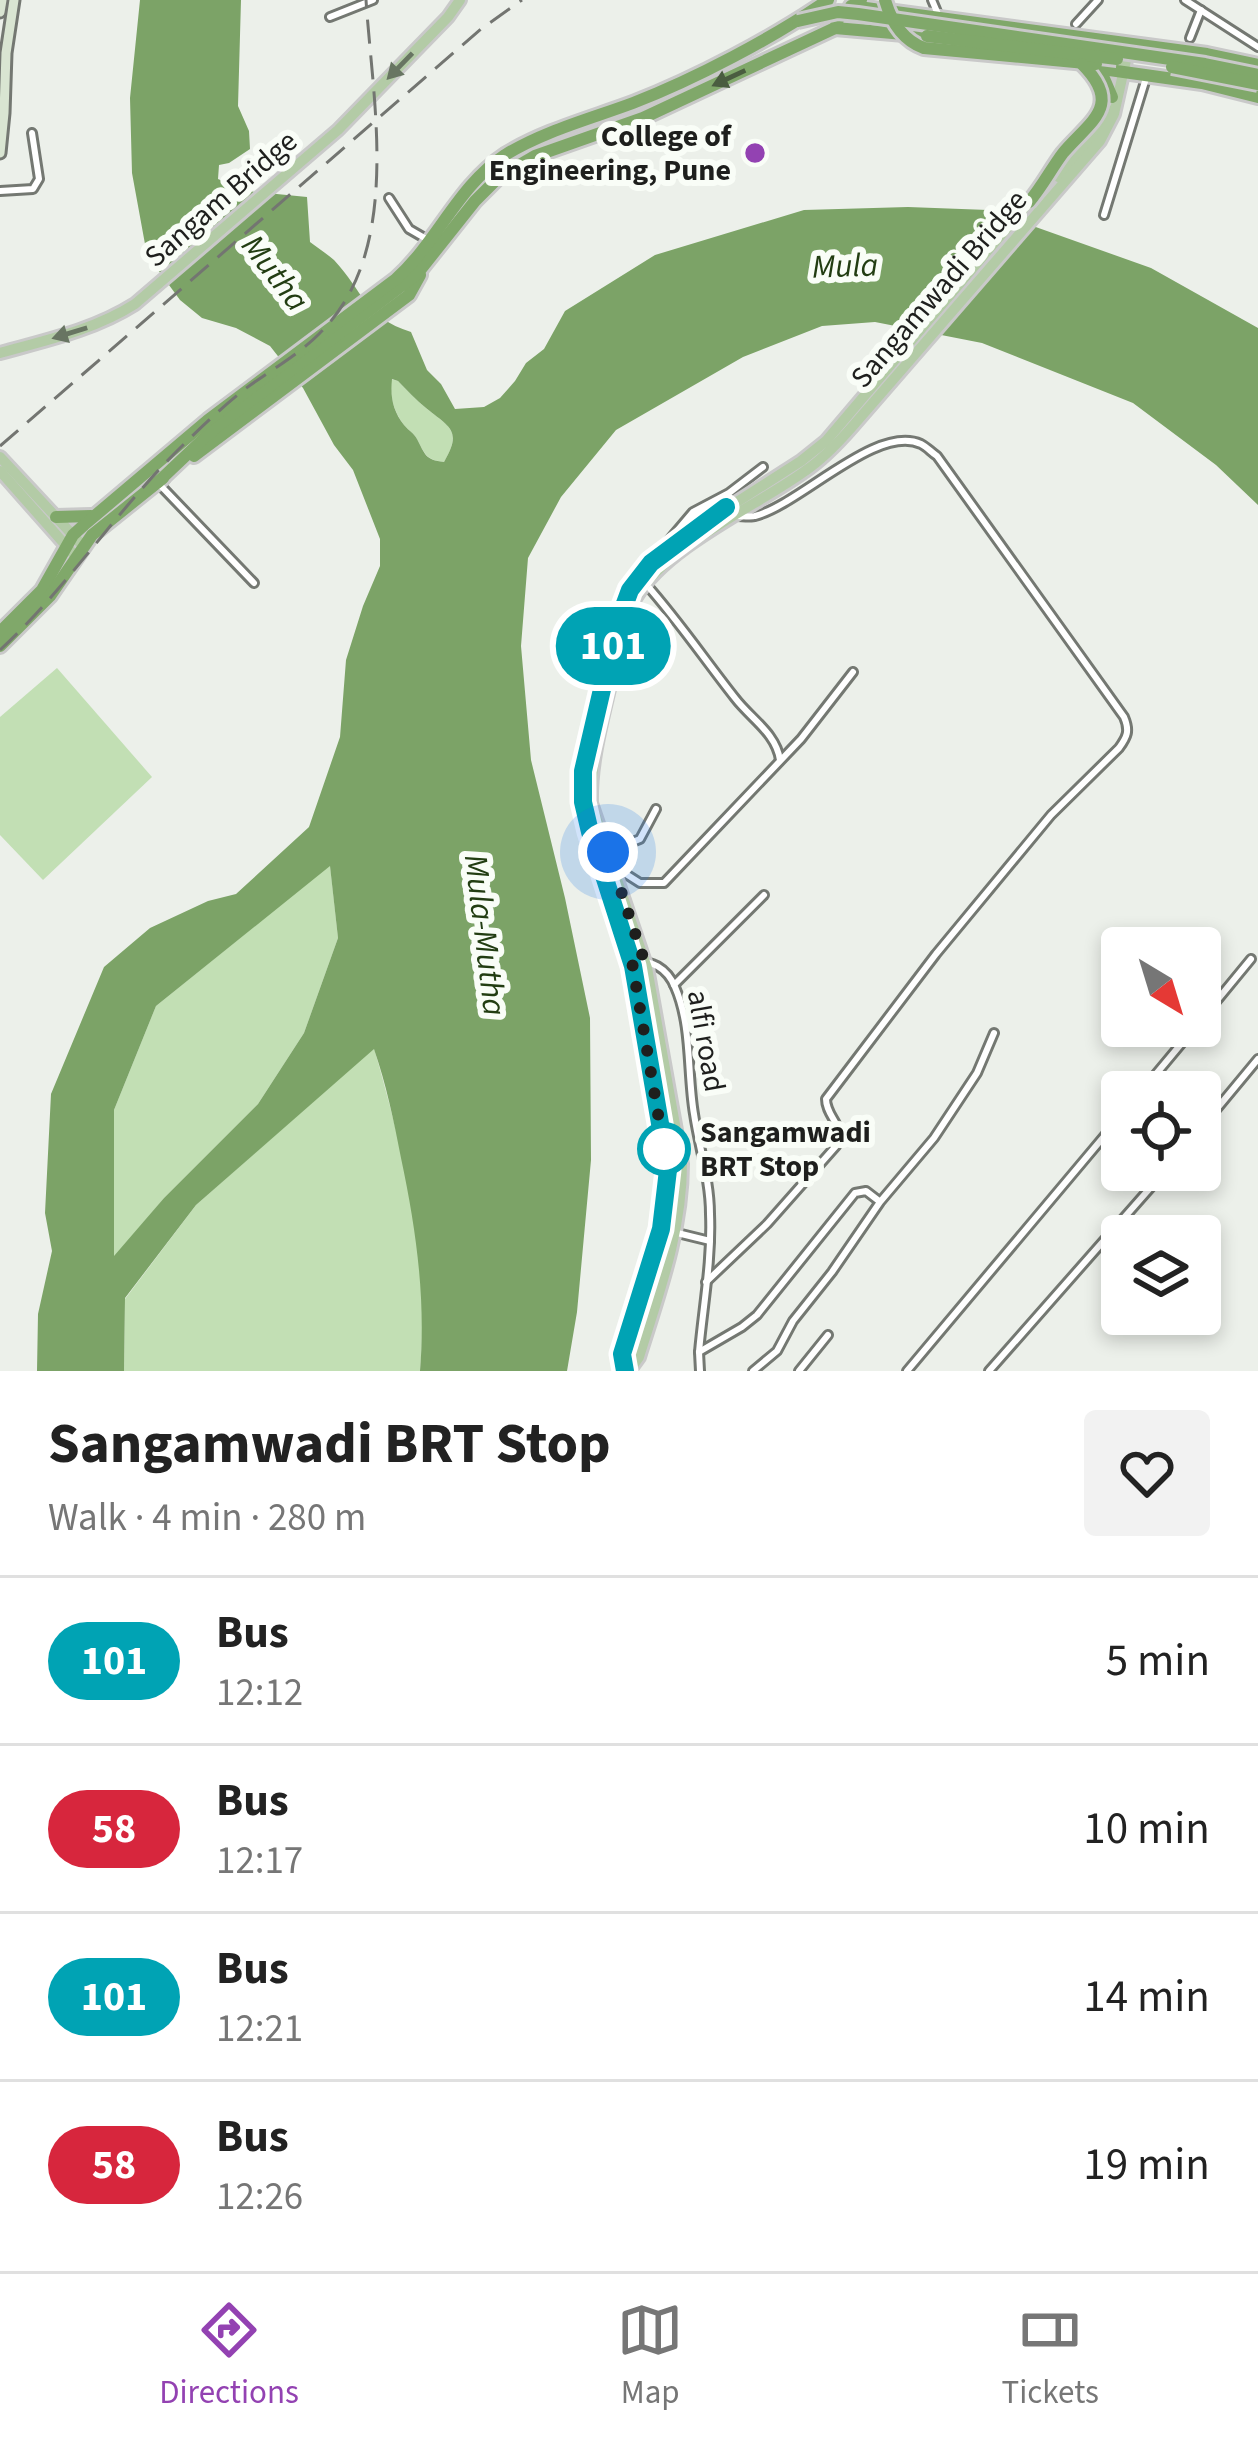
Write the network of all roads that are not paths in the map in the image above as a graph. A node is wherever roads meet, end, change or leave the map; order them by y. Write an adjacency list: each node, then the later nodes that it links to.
1 (2, 0): 12 (main road)
2 (14, 0): 16 (main road)
3 (373, 0): 13 (street)
4 (460, 0): 39 (main road, Sangam Bridge, one-way to 39)
5 (828, 0): 15 (highway, bridge)
6 (932, 0): 14 (street)
7 (1098, 0): 17 (street)
8 (1185, 0): 11 (street)
9 (868, 3): 10 (highway); 18 (highway); 19 (highway); 25 (highway, bridge)
10 (896, 7): 14 (highway)
11 (1201, 10): 21 (street); 22 (street)
12 (0, 12)
13 (330, 16)
14 (940, 20): 23 (highway)
15 (798, 21): 27 (highway, bridge); 37 (highway)
16 (5, 24): 32 (main road)
17 (1076, 24)
18 (835, 28): 19 (highway); 38 (highway, one-way to 38)
19 (851, 29): 20 (highway)
20 (921, 35): 23 (highway, bridge); 25 (highway)
21 (1190, 38)
22 (1258, 47)
23 (1125, 56): 24 (highway); 25 (highway, bridge); 26 (highway); 27 (highway, bridge); 28 (main road, Sangamwadi Bridge); 30 (main road, Sangamwadi Bridge)
24 (1258, 65)
25 (1088, 66): 28 (highway); 35 (highway, bridge)
26 (1148, 75): 29 (highway); 36 (street)
27 (1258, 79)
28 (1112, 97): 30 (main road, Sangamwadi Bridge)
29 (1258, 97)
30 (1110, 114): 35 (main road, Sangamwadi Bridge, bridge); 40 (main road, Sangamwadi Bridge)
31 (32, 133): 33 (street)
32 (0, 153)
33 (0, 191)
34 (389, 198): 37 (street)
35 (1029, 202): 40 (main road, Sangamwadi Bridge)
36 (1105, 215)
37 (431, 242): 38 (highway)
38 (402, 287): 41 (highway); 41 (highway)
39 (0, 353)
40 (847, 425): 47 (main road, Sangamwadi Bridge)
41 (215, 428): 42 (highway); 46 (highway)
42 (193, 441): 46 (highway); 48 (highway)
43 (0, 457): 49 (main road)
44 (763, 467): 51 (street)
45 (0, 471): 50 (main road)
46 (158, 482): 50 (highway); 53 (street)
47 (729, 512): 51 (main road, Sangamwadi Bridge); 76 (street)
48 (95, 515): 49 (highway); 50 (highway)
49 (56, 517): 50 (main road)
50 (75, 546): 54 (highway); 55 (highway)
51 (655, 566): 52 (main road, Sangamwadi Bridge)
52 (642, 580): 57 (street); 59 (main road); 62 (main road)
53 (254, 583)
54 (0, 632)
55 (0, 646)
56 (853, 672): 57 (street)
57 (780, 760): 59 (street)
58 (656, 809): 59 (street)
59 (610, 858): 62 (main road)
60 (764, 895): 63 (street)
61 (1251, 959): 64 (street)
62 (638, 961): 63 (street, alfi road); 73 (main road); 74 (main road)
63 (674, 985): 75 (street, alfi road)
64 (1221, 996)
65 (994, 1033): 72 (street)
66 (1179, 1047): 68 (street)
67 (1258, 1059): 69 (street)
68 (1159, 1071)
69 (1221, 1104)
70 (1101, 1140): 83 (street)
71 (1148, 1191): 84 (street)
72 (880, 1202): 78 (street); 81 (street)
73 (661, 1229): 74 (street); 79 (main road)
74 (676, 1234): 75 (street); 79 (main road)
75 (710, 1241): 76 (street, alfi road)
76 (706, 1282): 78 (street, alfi road)
77 (828, 1335): 82 (street)
78 (699, 1352): 80 (street, alfi road)
79 (627, 1371)
80 (700, 1371)
81 (753, 1371)
82 (799, 1371)
83 (907, 1371)
84 (989, 1371)

